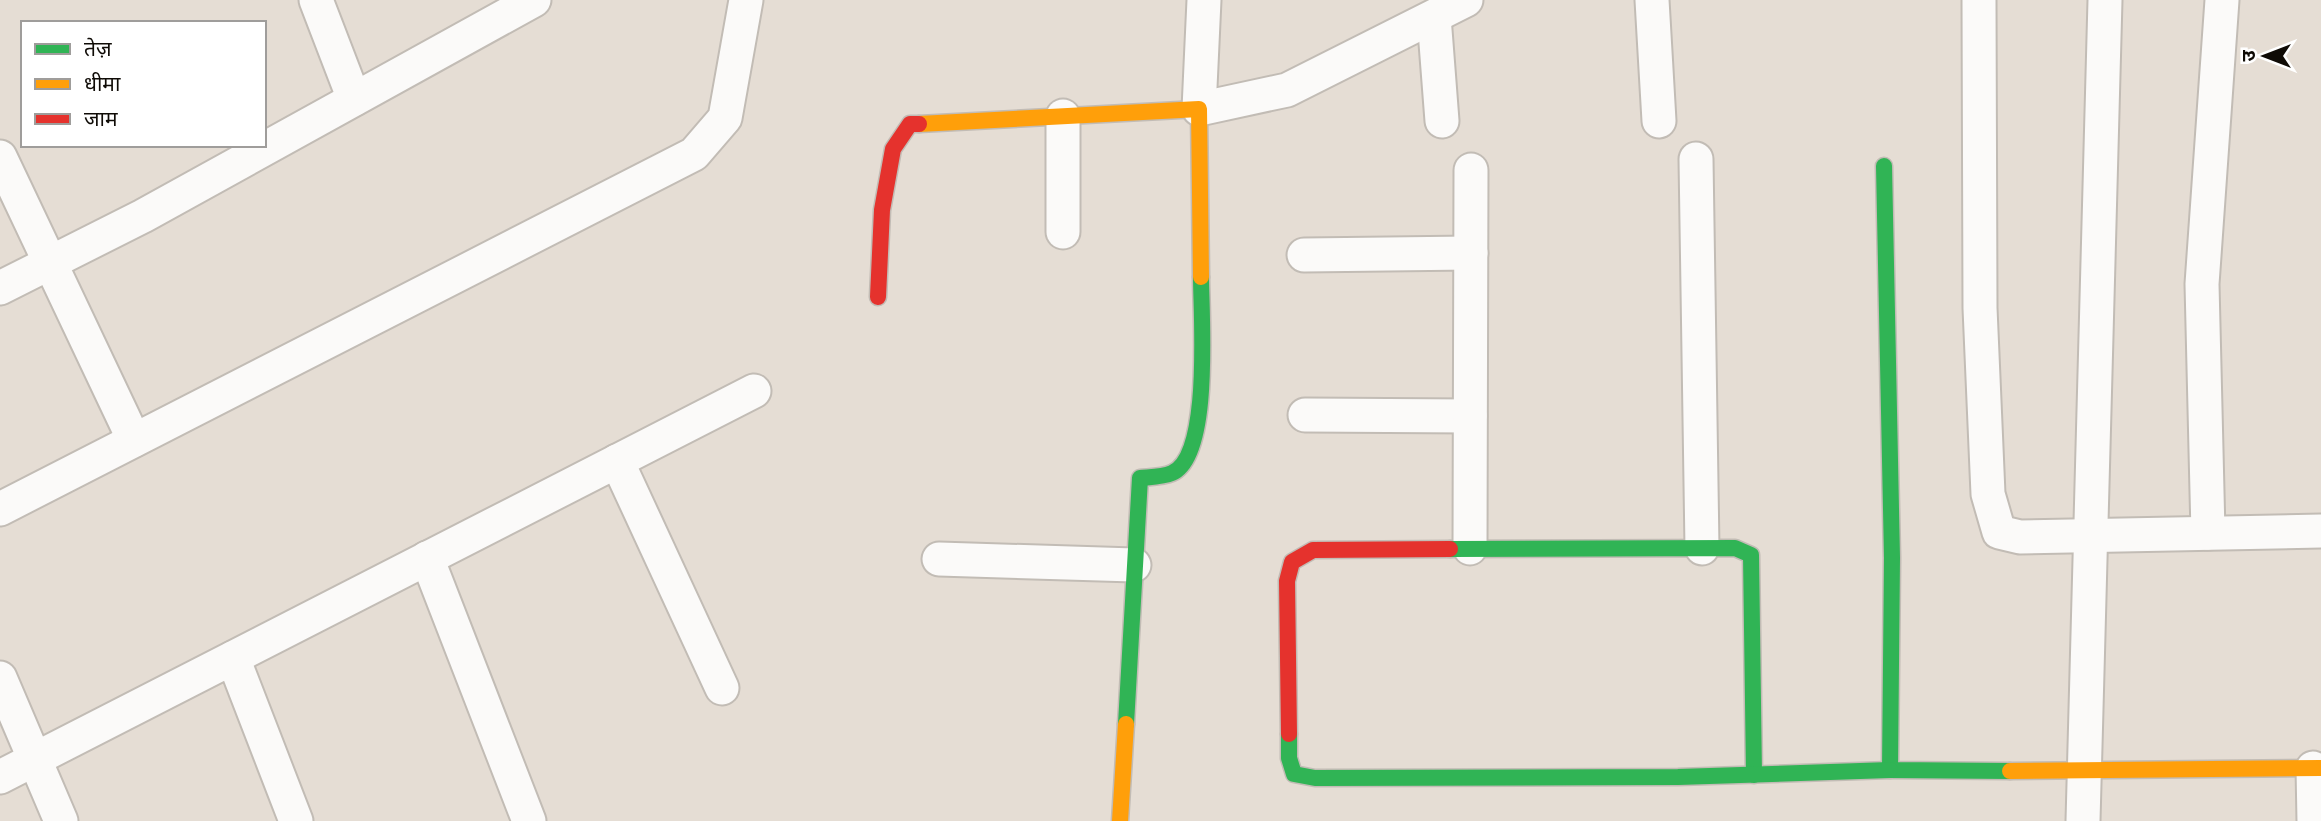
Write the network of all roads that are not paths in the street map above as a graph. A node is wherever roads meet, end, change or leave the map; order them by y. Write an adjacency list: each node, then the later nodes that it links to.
1 (316, 0): 12 (street)
2 (532, 0): 12 (street)
3 (746, 0): 30 (street)
4 (1204, 0): 13 (street)
5 (1466, 0): 11 (street)
6 (1652, 0): 16 (street)
7 (1979, 0): 35 (street)
8 (2105, 0): 35 (street)
9 (2222, 0): 34 (street)
10 (1404, 15): 11 (street); 13 (street)
11 (1434, 17): 15 (street)
12 (354, 100): 24 (street)
13 (1199, 108): 14 (street); 40 (street)
14 (1063, 116): 21 (street); 26 (street)
15 (1442, 121)
16 (1659, 121)
17 (0, 157): 24 (street)
18 (1696, 159): 37 (street)
19 (1884, 166): 46 (street)
20 (1471, 170): 22 (street)
21 (1063, 232)
22 (1471, 253): 23 (street); 29 (street)
23 (1304, 255)
24 (50, 262): 25 (street); 30 (street)
25 (0, 288)
26 (878, 298)
27 (754, 391): 31 (street)
28 (1305, 415): 29 (street)
29 (1470, 416): 36 (street)
30 (134, 440): 32 (street)
31 (617, 461): 38 (street); 43 (street)
32 (0, 509)
33 (2321, 531): 34 (street)
34 (2208, 533): 35 (street)
35 (2091, 536): 47 (street)
36 (1470, 548): 37 (street); 48 (street)
37 (1702, 548): 48 (street)
38 (428, 558): 41 (street); 52 (street)
39 (939, 559): 40 (street)
40 (1134, 565): 53 (street)
41 (233, 658): 44 (street); 51 (street)
42 (0, 678): 44 (street)
43 (722, 688)
44 (35, 759): 49 (street); 50 (street)
45 (2317, 768): 47 (street); 55 (street)
46 (1890, 770): 47 (street); 48 (street)
47 (2084, 771): 54 (street)
48 (1754, 775)
49 (0, 777)
50 (61, 821)
51 (296, 821)
52 (529, 821)
53 (1120, 821)
54 (2083, 821)
55 (2314, 821)

